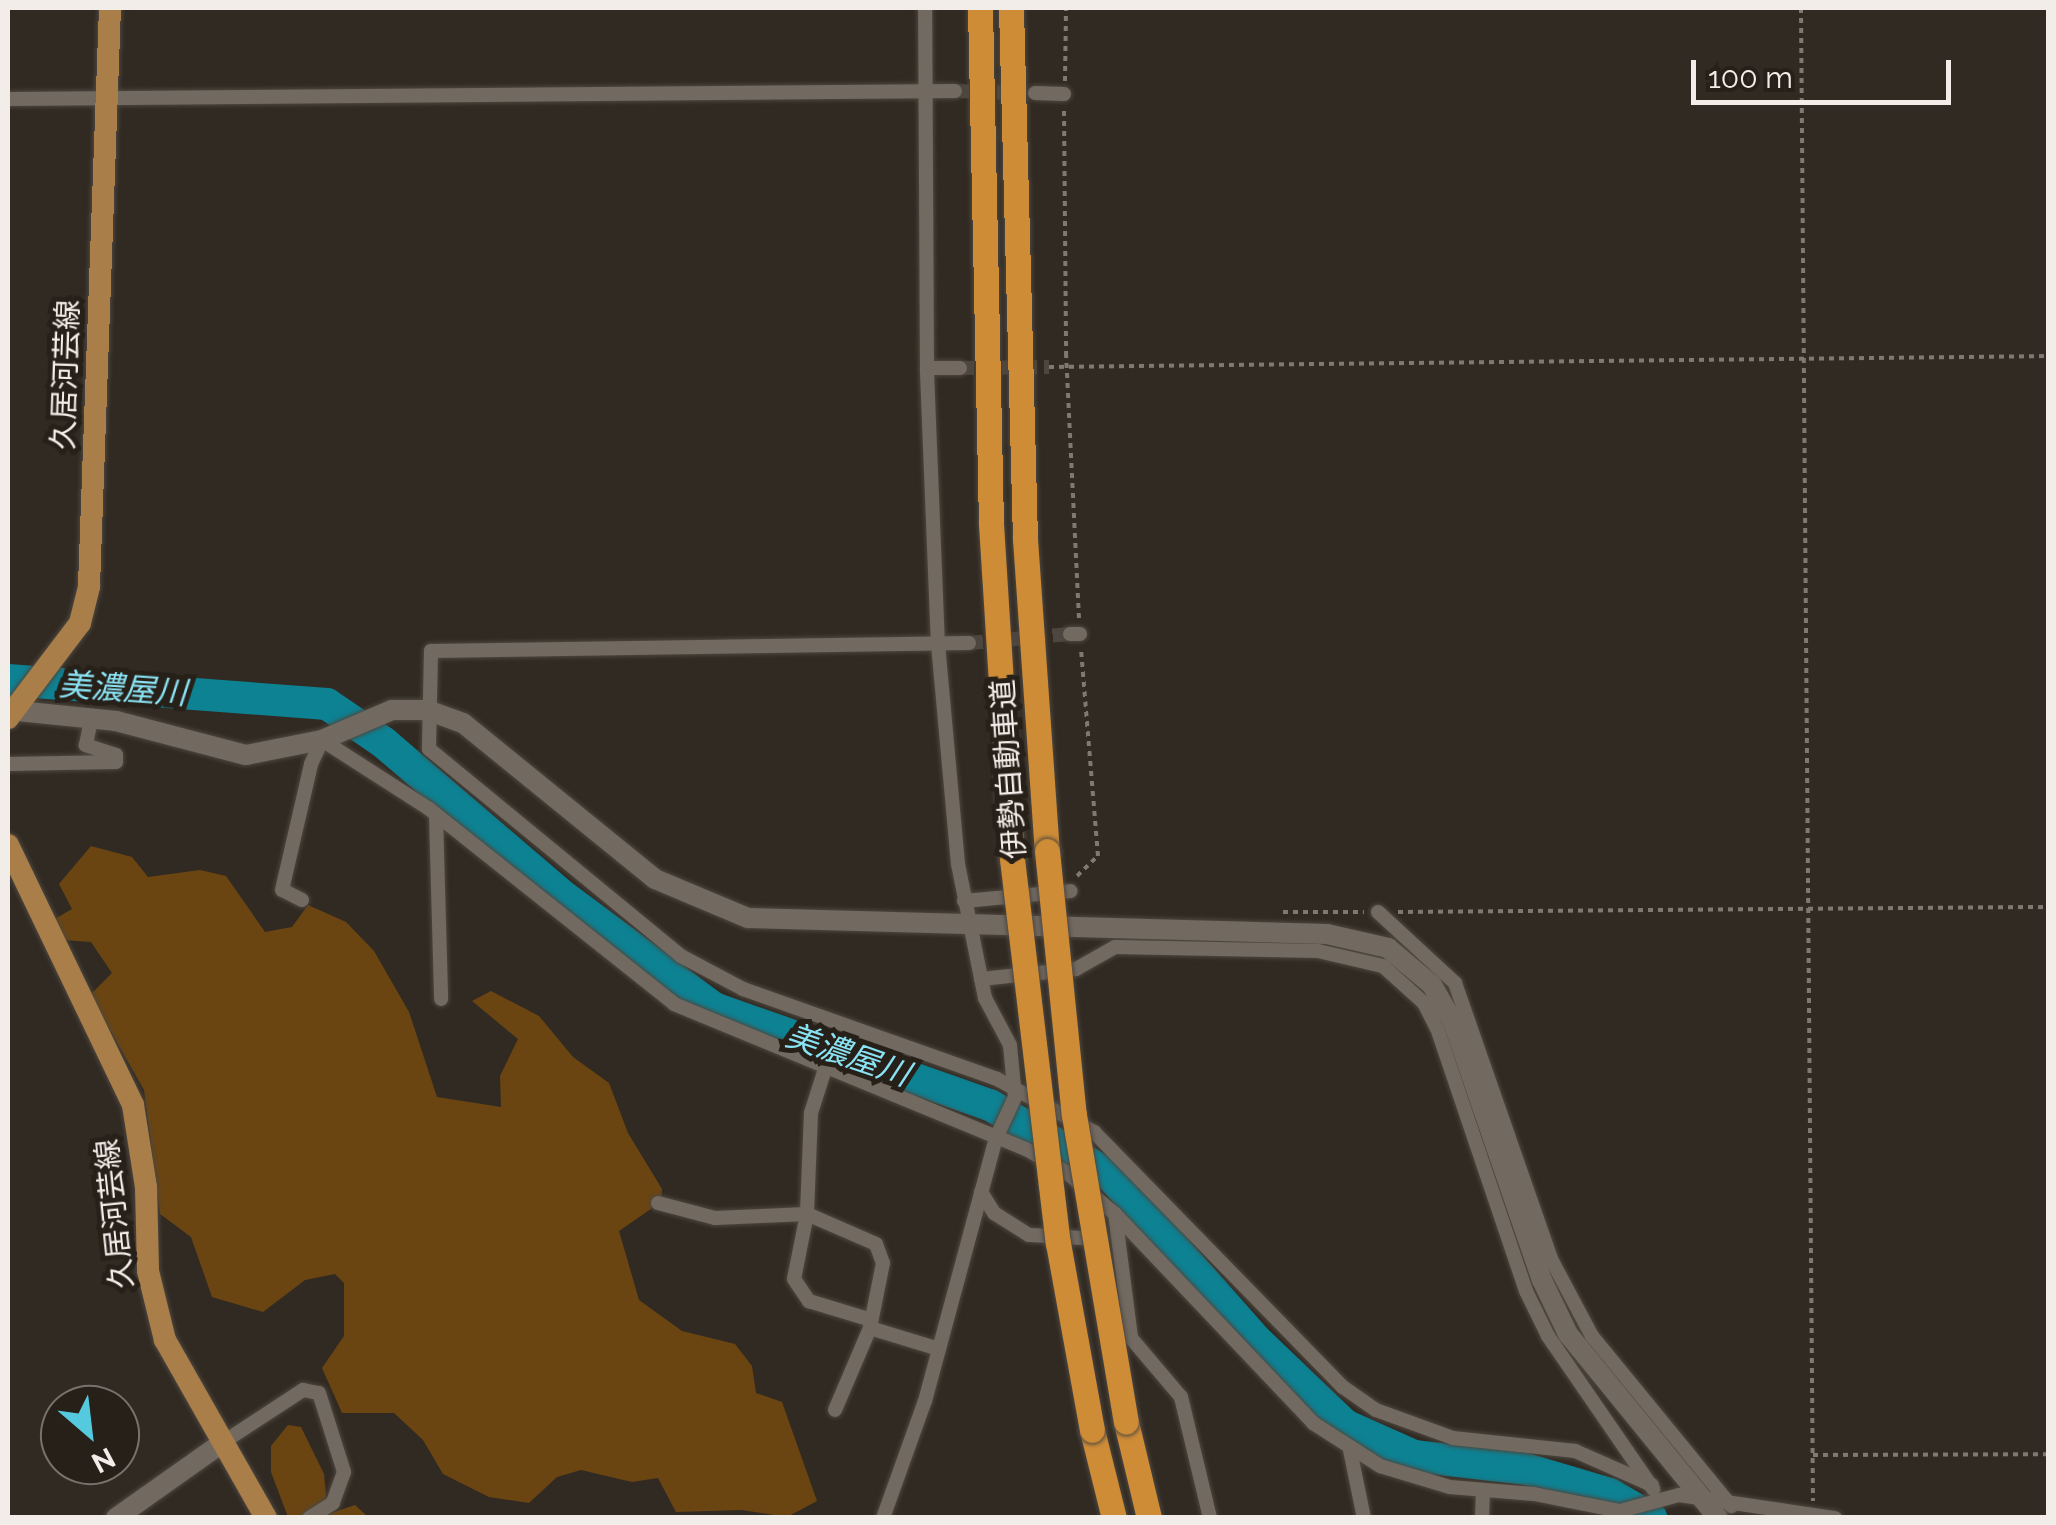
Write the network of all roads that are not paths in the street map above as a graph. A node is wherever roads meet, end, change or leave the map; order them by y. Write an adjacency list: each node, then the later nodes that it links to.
1 (110, 8): 9 (main road, 久居河芸線)
2 (925, 8): 5 (street)
3 (980, 8): 52 (highway, 伊勢自動車道, bridge)
4 (1011, 8): 53 (highway, 伊勢自動車道, bridge)
5 (924, 90): 6 (street); 9 (street); 11 (street)
6 (955, 90)
7 (1035, 94): 8 (street)
8 (1064, 94)
9 (107, 98): 10 (street); 15 (main road, 久居河芸線)
10 (8, 99)
11 (927, 368): 12 (street); 14 (street)
12 (960, 368)
13 (970, 643): 14 (street)
14 (938, 646): 16 (street); 24 (street)
15 (13, 710): 17 (street)
16 (428, 710): 18 (street); 26 (street); 30 (street)
17 (91, 719): 18 (street); 19 (street)
18 (328, 737): 20 (street); 23 (street)
19 (8, 764)
20 (436, 815): 28 (street); 29 (street)
21 (8, 845): 40 (main road, 久居河芸線)
22 (1071, 891): 24 (street)
23 (302, 900)
24 (964, 902): 26 (street)
25 (1378, 912): 44 (street)
26 (969, 928): 27 (street); 44 (street)
27 (980, 978): 30 (street); 43 (street)
28 (441, 999)
29 (825, 1069): 31 (street); 34 (street)
30 (1015, 1093): 31 (street); 43 (street)
31 (999, 1133): 32 (street); 35 (street)
32 (981, 1192): 36 (street); 38 (street)
33 (658, 1203): 34 (street)
34 (807, 1214): 37 (street); 37 (street)
35 (1115, 1214): 36 (street); 41 (street)
36 (1116, 1237): 54 (street)
37 (870, 1324): 38 (street); 39 (street)
38 (939, 1349): 51 (street)
39 (835, 1410)
40 (222, 1443): 48 (street); 49 (main road, 久居河芸線); 50 (street)
41 (1350, 1450): 42 (street); 55 (street)
42 (1483, 1491): 45 (street); 56 (street)
43 (1655, 1492): 44 (street); 45 (street)
44 (1718, 1508): 46 (street)
45 (1572, 1510)
46 (1756, 1513): 47 (street)
47 (1814, 1516): 57 (street)
48 (116, 1518)
49 (266, 1518)
50 (308, 1518)
51 (883, 1518)
52 (1114, 1518)
53 (1149, 1518)
54 (1210, 1518)
55 (1364, 1518)
56 (1482, 1518)
57 (1835, 1518)

